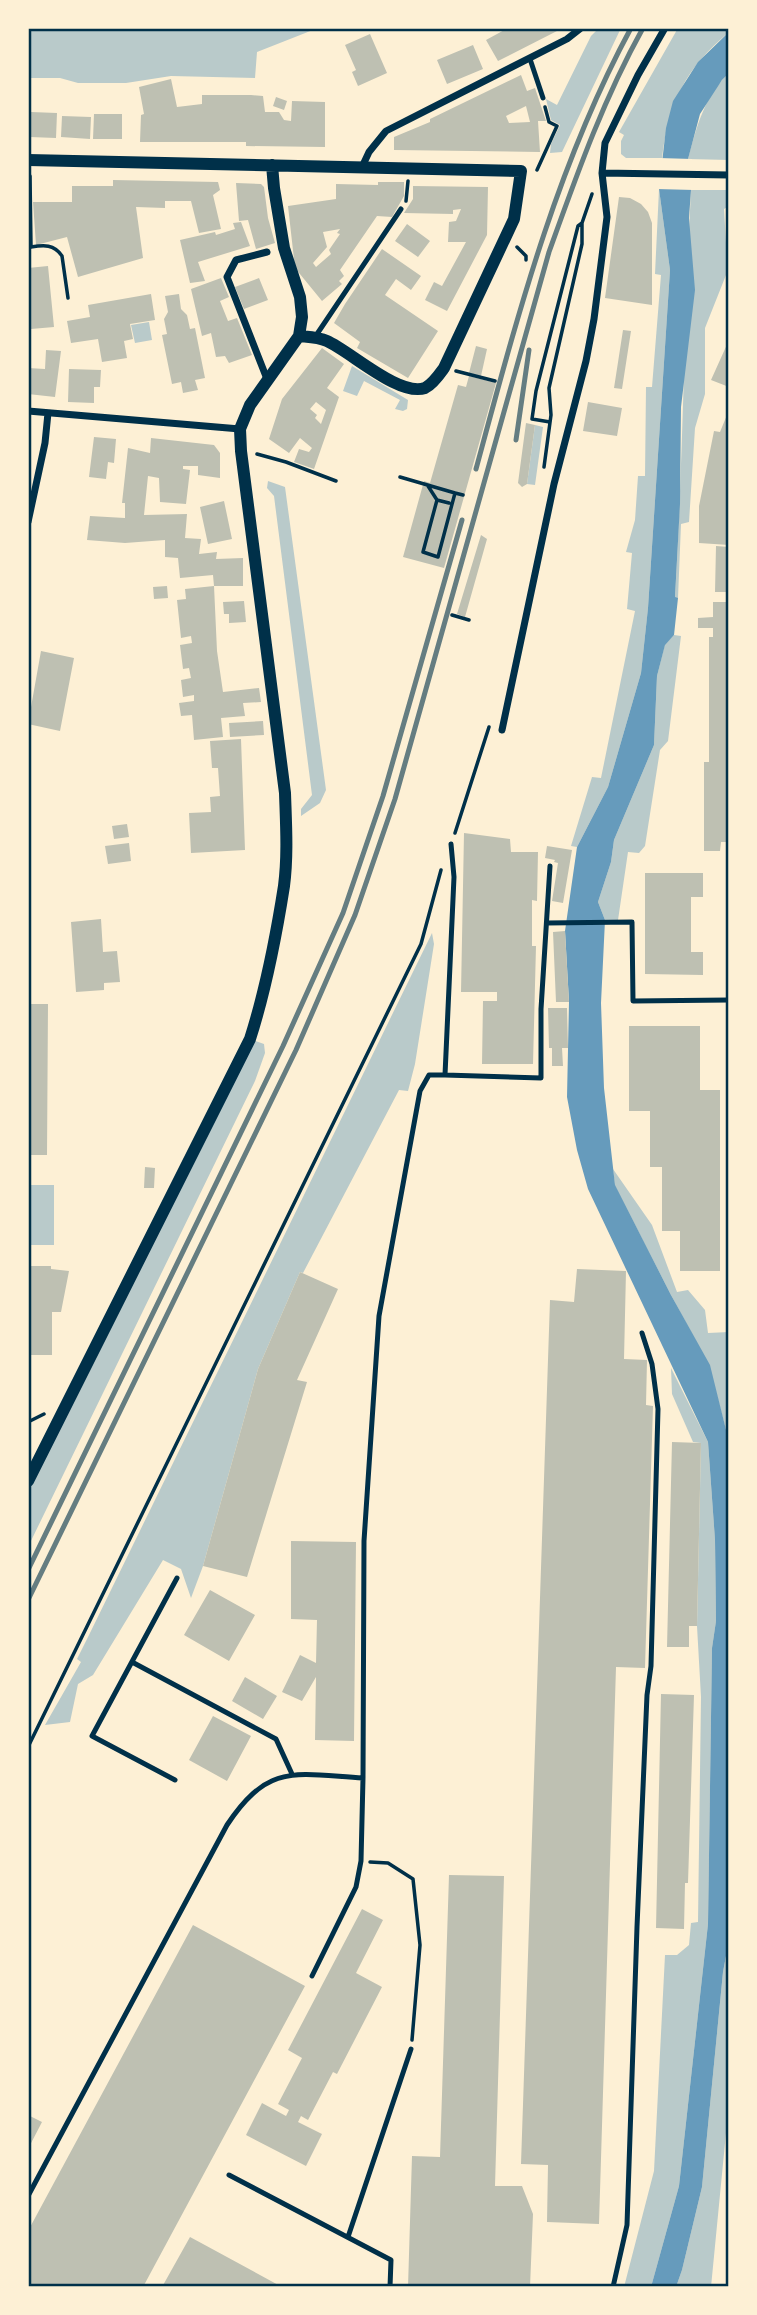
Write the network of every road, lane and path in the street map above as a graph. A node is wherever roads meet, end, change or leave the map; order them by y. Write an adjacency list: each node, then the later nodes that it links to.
1 (581, 28): 3 (street)
2 (665, 28): 10 (street)
3 (530, 59): 4 (lane); 8 (street)
4 (543, 98)
5 (549, 122): 9 (path)
6 (29, 160): 7 (street); 13 (path)
7 (272, 165): 8 (street); 16 (street)
8 (362, 167): 9 (street)
9 (521, 171): 18 (street)
10 (603, 173): 11 (street); 38 (street)
11 (729, 175)
12 (401, 209): 17 (lane)
13 (29, 248): 15 (path)
14 (267, 252): 19 (street)
15 (68, 298)
16 (299, 336): 17 (street); 19 (street)
17 (315, 337): 18 (street)
18 (444, 368): 20 (path)
19 (267, 379): 24 (street)
20 (495, 381)
21 (28, 411): 22 (street)
22 (48, 414): 24 (street); 34 (street)
23 (550, 422): 23 (path); 26 (path)
24 (240, 429): 46 (street)
25 (270, 456): 28 (path)
26 (543, 473)
27 (400, 477): 29 (path)
28 (336, 481)
29 (427, 485): 30 (path); 32 (path)
30 (455, 492): 31 (path); 32 (path)
31 (463, 495)
32 (437, 500): 33 (path)
33 (449, 503)
34 (28, 522)
35 (452, 615): 36 (path)
36 (469, 620)
37 (492, 720): 39 (path)
38 (502, 730)
39 (451, 844): 44 (lane)
40 (550, 866): 42 (lane)
41 (441, 868): 49 (path)
42 (547, 923): 43 (lane); 44 (lane)
43 (729, 1000)
44 (445, 1075): 51 (lane)
45 (642, 1333): 60 (lane)
46 (28, 1481)
47 (177, 1578): 48 (lane)
48 (132, 1662): 50 (lane); 52 (lane)
49 (28, 1747)
50 (292, 1774): 51 (lane); 57 (lane)
51 (363, 1777): 53 (lane)
52 (175, 1780)
53 (361, 1861): 54 (lane); 55 (path)
54 (312, 1976)
55 (411, 2049): 58 (lane)
56 (229, 2175): 58 (lane)
57 (28, 2196)
58 (348, 2237): 59 (lane)
59 (390, 2287)
60 (613, 2287)

